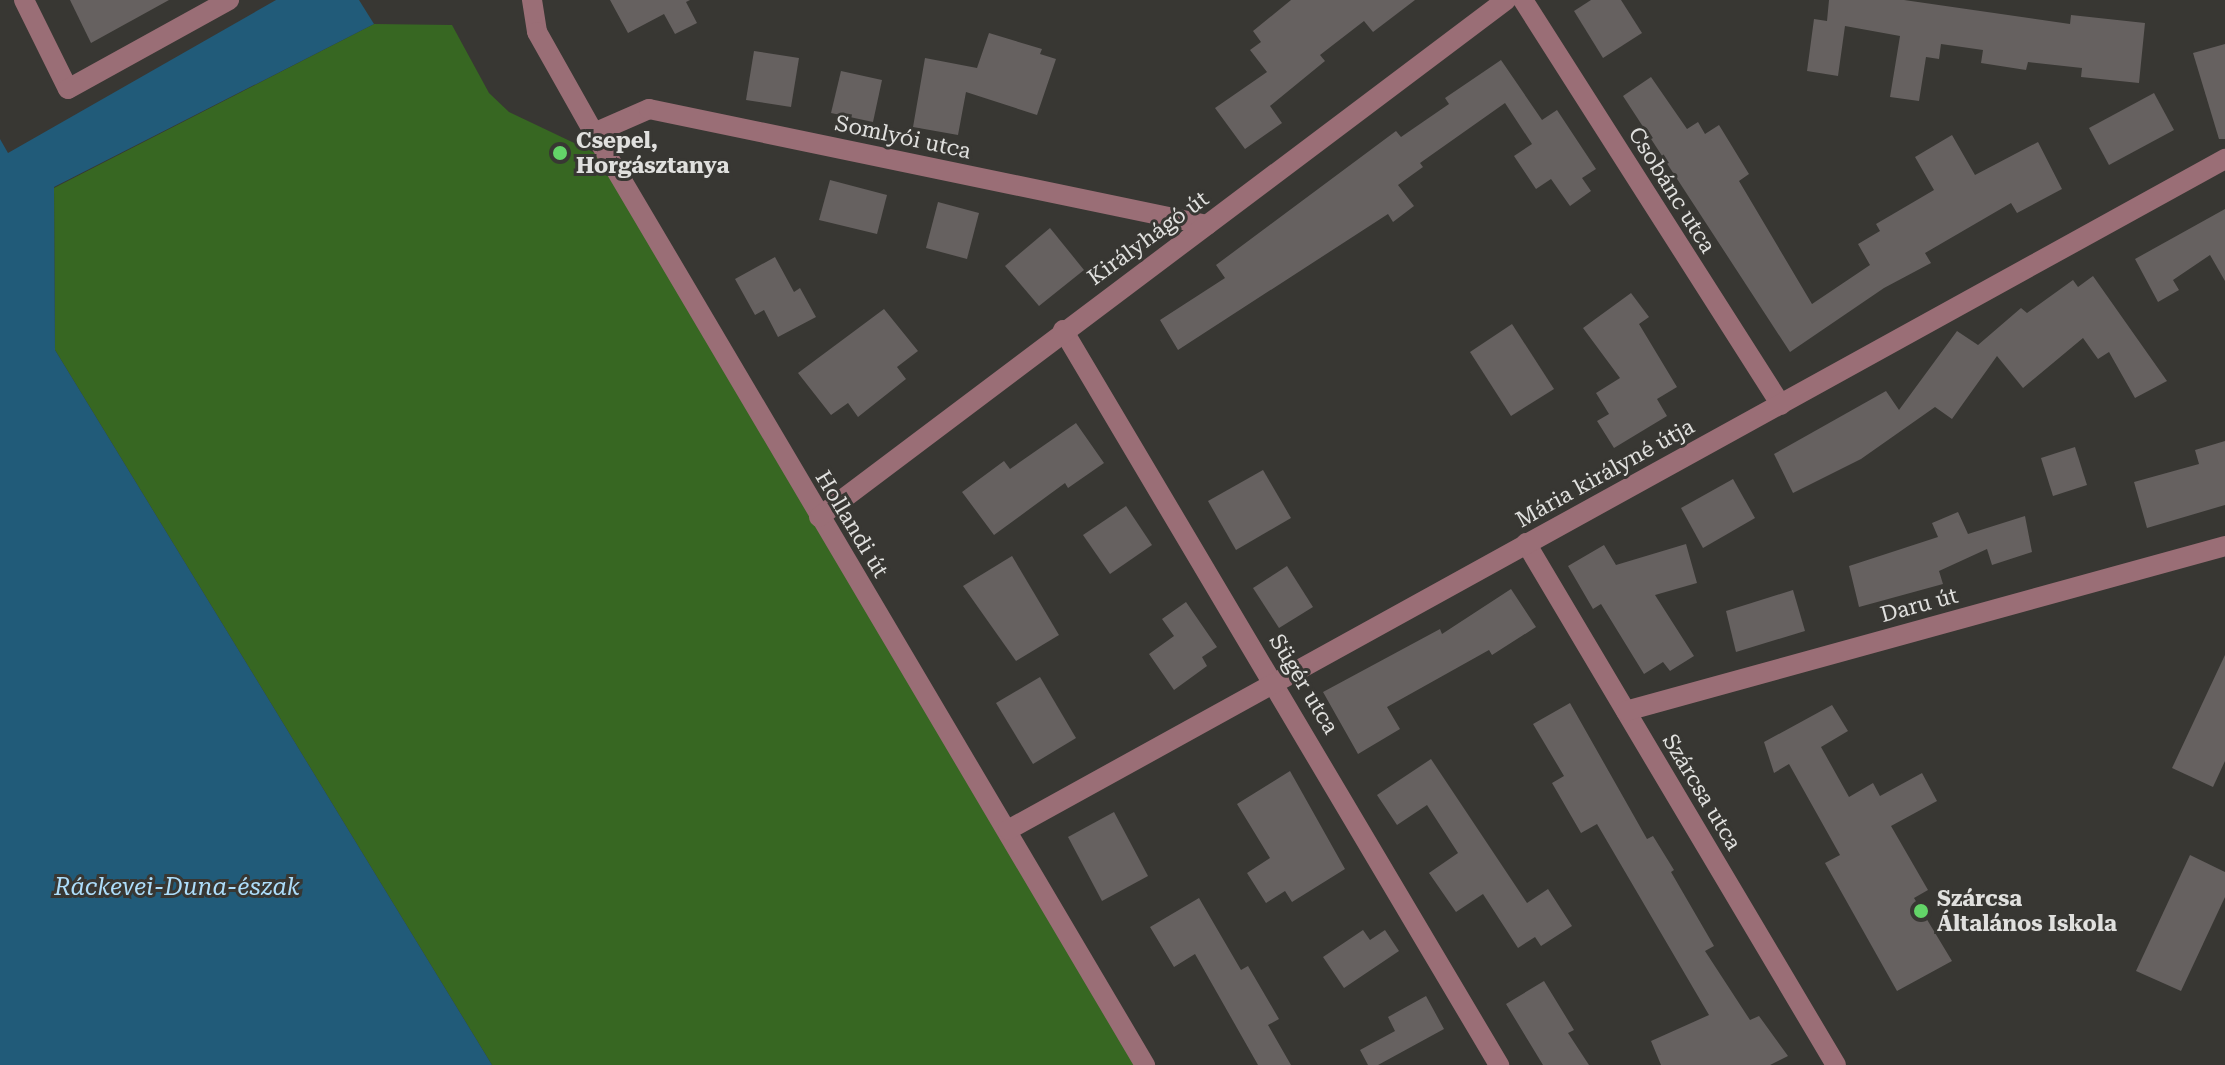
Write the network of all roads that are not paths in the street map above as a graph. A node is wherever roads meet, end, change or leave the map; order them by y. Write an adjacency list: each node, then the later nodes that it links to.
1 (24, 0): 2 (street)
2 (229, 0)
3 (1506, 0): 8 (street, Királyhágó út)
4 (1523, 0): 10 (street, Csobánc utca)
5 (532, 1): 6 (street, Hollandi út)
6 (594, 133): 8 (street, Somlyói utca); 11 (street, Hollandi út)
7 (2225, 159): 10 (street, Mária királyné útja)
8 (1207, 225): 9 (street, Királyhágó út)
9 (1063, 330): 11 (street, Királyhágó út); 14 (street, Sügér utca)
10 (1781, 405): 12 (street, Mária királyné útja)
11 (819, 517): 16 (street, Hollandi út)
12 (1526, 543): 14 (street, Mária királyné útja); 15 (street, Szárcsa utca)
13 (2225, 546): 15 (street, Daru út)
14 (1276, 683): 16 (street, Mária királyné útja); 18 (street, Sügér utca)
15 (1626, 711): 19 (street, Szárcsa utca)
16 (1008, 830): 17 (street, Hollandi út)
17 (1145, 1065)
18 (1499, 1065)
19 (1836, 1065)

